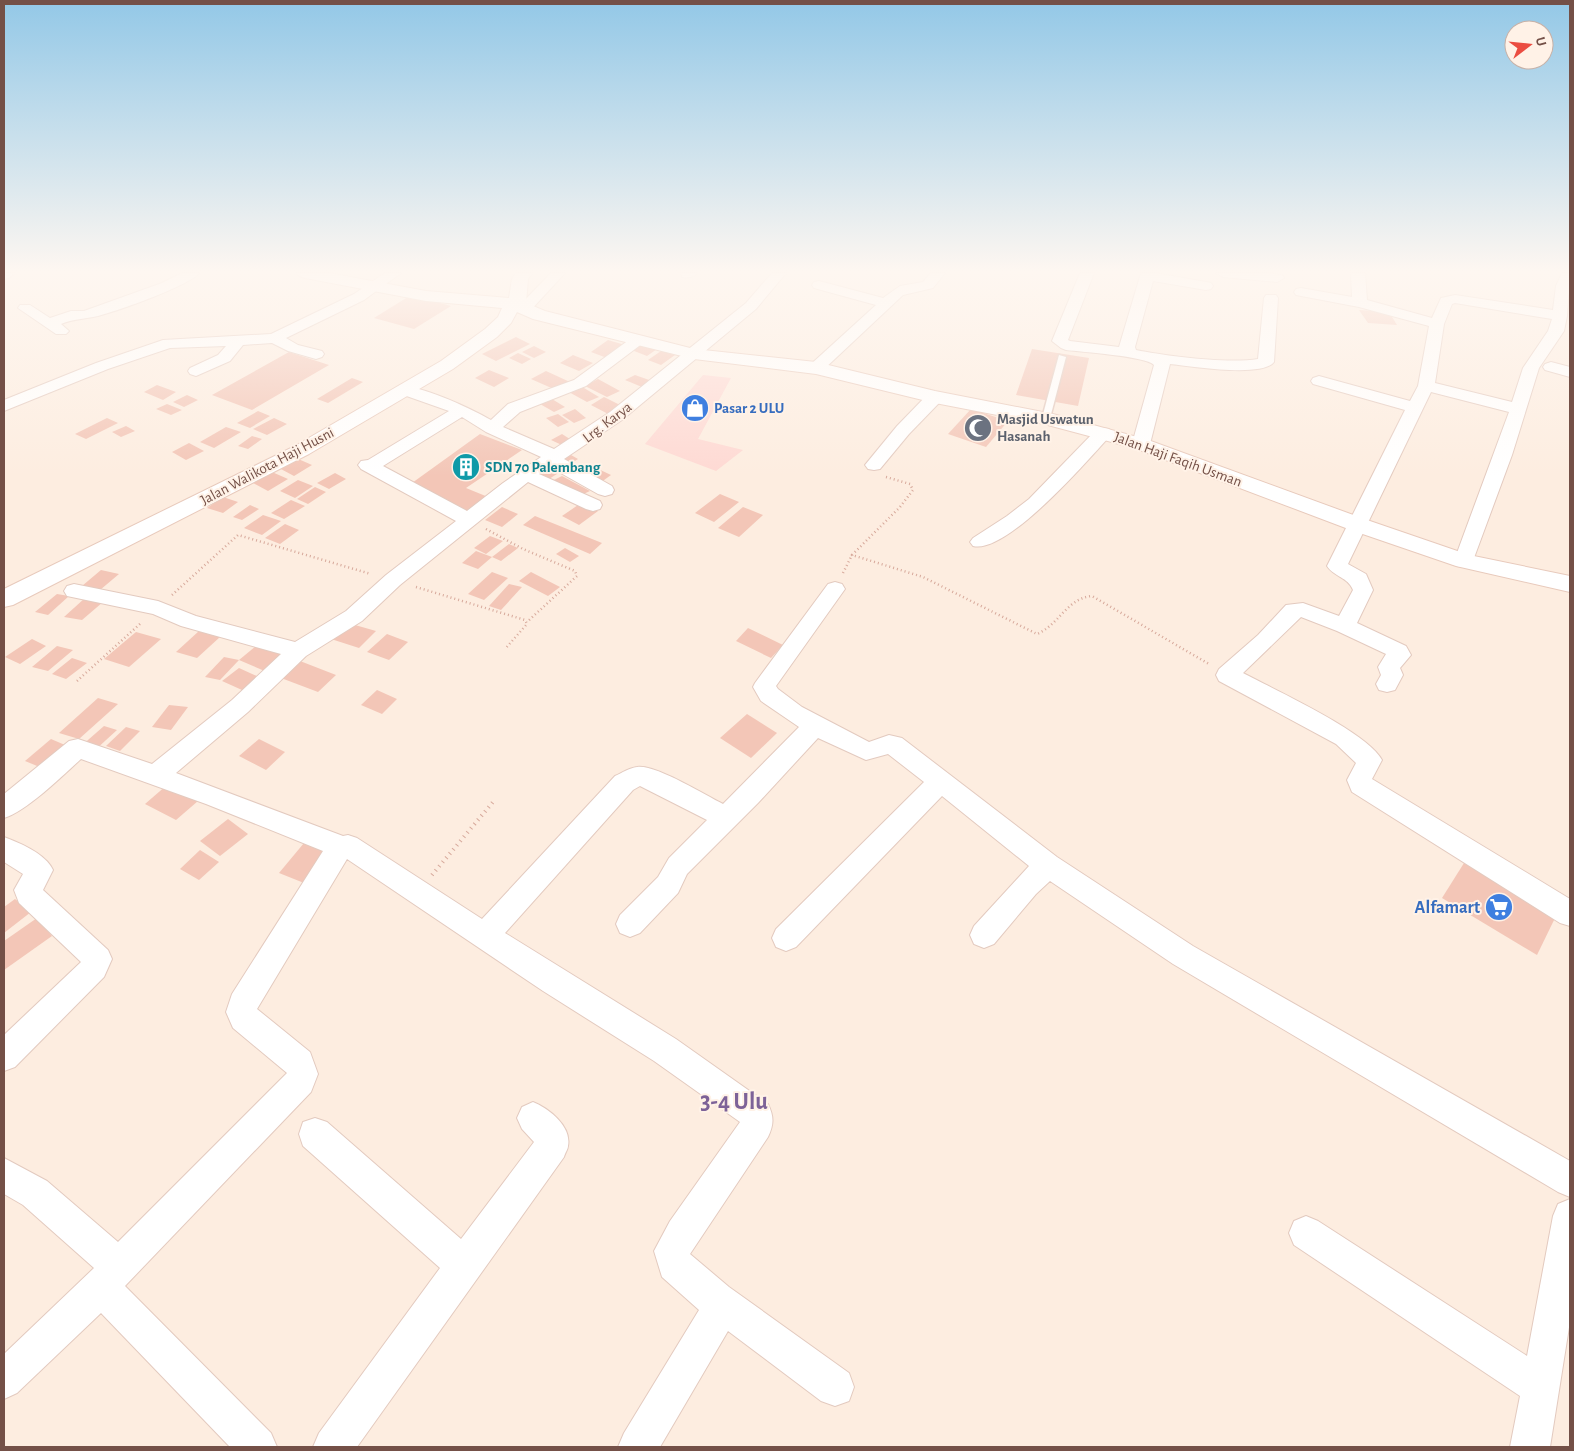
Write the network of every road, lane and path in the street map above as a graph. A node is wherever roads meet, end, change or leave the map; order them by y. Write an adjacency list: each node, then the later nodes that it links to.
1 (250, 341): 14 (street)
2 (279, 341): 16 (street)
3 (458, 341): 47 (street, Jalan Walikota Haji Husni)
4 (480, 341): 26 (street, Jalan Walikota Haji Husni)
5 (637, 341): 34 (street)
6 (641, 341): 17 (street, Jalan Haji Faqih Usman)
7 (710, 341): 17 (street, Lrg. Karya)
8 (845, 341): 21 (street)
9 (1060, 341): 15 (street)
10 (1129, 341): 15 (street)
11 (1268, 341): 19 (street)
12 (1434, 341): 25 (street)
13 (1549, 341): 30 (street)
14 (238, 342): 22 (street); 28 (street)
15 (1130, 353): 19 (street)
16 (316, 354)
17 (694, 354): 21 (street, Jalan Haji Faqih Usman); 37 (street, Lrg. Karya)
18 (1062, 357): 32 (lane)
19 (1157, 359): 36 (street)
20 (1551, 367): 23 (street)
21 (816, 368): 27 (street, Jalan Haji Faqih Usman)
22 (196, 371)
23 (1570, 372)
24 (1319, 381): 29 (street)
25 (1426, 386): 29 (street); 30 (street)
26 (404, 390): 31 (street); 51 (street, Jalan Walikota Haji Husni)
27 (935, 397): 32 (street, Jalan Haji Faqih Usman); 38 (street)
28 (4, 407): 33 (street)
29 (1415, 407): 43 (street)
30 (1518, 409): 46 (street)
31 (462, 410): 34 (street); 42 (street)
32 (1046, 418): 35 (street, Jalan Haji Faqih Usman)
33 (4, 420)
34 (492, 428): 37 (street)
35 (1103, 433): 36 (street, Jalan Haji Faqih Usman); 45 (street)
36 (1141, 444): 43 (street, Jalan Haji Faqih Usman)
37 (553, 459): 39 (street, Lrg. Karya); 40 (street)
38 (874, 466): 56 (path)
39 (527, 475): 41 (street); 42 (street, Lrg. Karya)
40 (604, 490)
41 (593, 505)
42 (469, 520): 53 (path); 55 (street, Lrg. Karya)
43 (1359, 525): 46 (street, Jalan Haji Faqih Usman); 54 (street)
44 (238, 535): 52 (path)
45 (980, 542)
46 (1466, 562): 48 (street, Jalan Haji Faqih Usman)
47 (4, 581)
48 (1570, 584)
49 (835, 590): 59 (street)
50 (74, 591): 52 (street)
51 (4, 600)
52 (158, 608): 55 (street); 57 (path)
53 (527, 622)
54 (1345, 626): 56 (street); 58 (street)
55 (298, 651): 60 (street, Lrg. Karya)
56 (1227, 675): 69 (street)
57 (77, 681)
58 (1387, 684)
59 (816, 724): 61 (street); 64 (street)
60 (156, 775): 63 (street); 65 (street)
61 (941, 781): 67 (street); 73 (street)
62 (493, 802): 68 (path)
63 (4, 808)
64 (726, 818): 70 (street); 72 (street)
65 (342, 847): 68 (street); 82 (street)
66 (4, 848): 74 (street)
67 (1048, 865): 71 (street); 78 (street)
68 (417, 892): 72 (street)
69 (1570, 914)
70 (630, 924)
71 (984, 935)
72 (484, 936): 83 (street)
73 (786, 938)
74 (4, 1056)
75 (533, 1118): 81 (street)
76 (315, 1134): 81 (street)
77 (4, 1176): 82 (street)
78 (1570, 1180)
79 (1570, 1216): 86 (street)
80 (1306, 1233): 86 (street)
81 (464, 1265): 88 (street)
82 (110, 1277): 84 (street); 87 (street)
83 (716, 1300): 85 (street); 89 (street)
84 (4, 1380)
85 (836, 1387)
86 (1540, 1387): 90 (street)
87 (257, 1447)
88 (333, 1447)
89 (638, 1447)
90 (1530, 1447)

